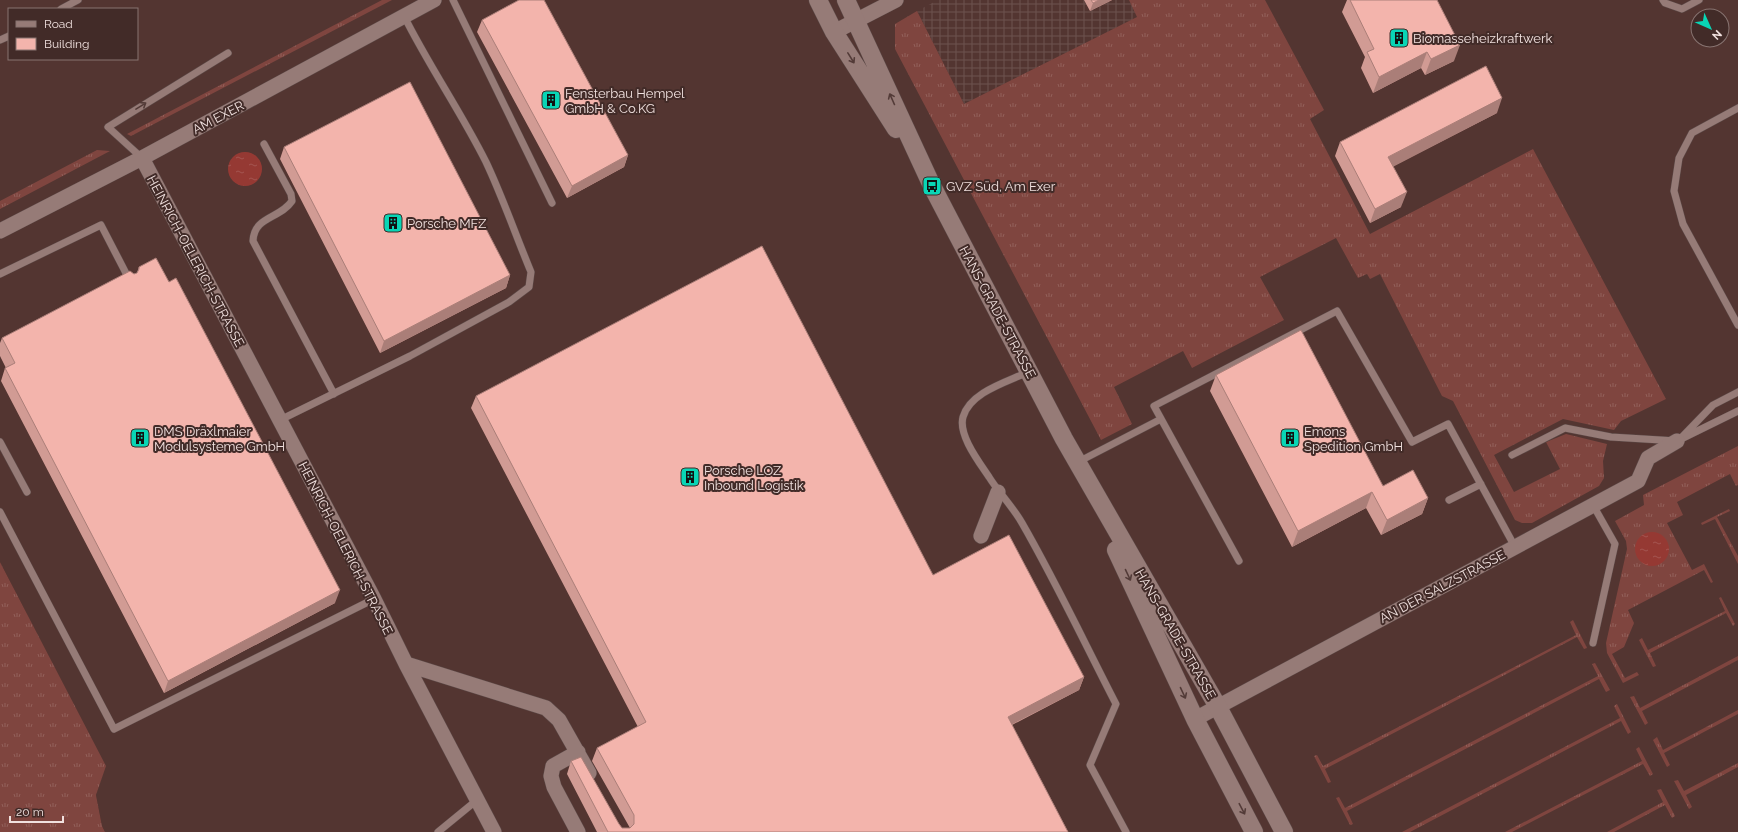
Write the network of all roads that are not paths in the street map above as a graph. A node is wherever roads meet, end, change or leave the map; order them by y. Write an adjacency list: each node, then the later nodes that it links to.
1 (78, 0): 9 (lane)
2 (434, 0): 10 (street, AM EXER)
3 (453, 0): 18 (lane)
4 (818, 0): 12 (street, HANS-GRADE-STRASSE)
5 (846, 0): 11 (street, HANS-GRADE-STRASSE)
6 (896, 0): 11 (street)
7 (1663, 0): 8 (lane)
8 (1699, 0)
9 (63, 8)
10 (404, 16): 16 (street, AM EXER); 25 (lane)
11 (857, 20): 12 (street); 17 (street, HANS-GRADE-STRASSE, one-way to 11)
12 (834, 32): 17 (street, HANS-GRADE-STRASSE, one-way to 17)
13 (228, 52): 16 (lane, one-way to 13)
14 (1738, 108): 22 (lane)
15 (264, 144): 25 (lane)
16 (142, 158): 19 (street, AM EXER); 28 (street, HEINRICH-OELERICH-STRASSE)
17 (932, 186): 23 (street, HANS-GRADE-STRASSE)
18 (552, 203)
19 (0, 231)
20 (0, 274): 21 (lane)
21 (130, 281)
22 (1738, 324)
23 (1029, 372): 29 (street, HANS-GRADE-STRASSE); 36 (lane)
24 (1738, 392): 30 (lane)
25 (334, 394): 28 (lane)
26 (1738, 411): 30 (lane)
27 (1161, 419): 33 (lane); 34 (lane); 42 (lane)
28 (280, 420): 43 (street, HEINRICH-OELERICH-STRASSE)
29 (1064, 439): 33 (street, HANS-GRADE-STRASSE); 47 (street, HANS-GRADE-STRASSE, one-way to 47)
30 (1677, 441): 32 (lane); 38 (street, AN DER SALZSTRASSE)
31 (0, 442): 35 (lane)
32 (1512, 455)
33 (1077, 462): 46 (street, HANS-GRADE-STRASSE)
34 (1481, 484): 37 (lane); 41 (lane)
35 (27, 492)
36 (998, 492): 40 (street); 54 (lane)
37 (1449, 500)
38 (1593, 505): 41 (street, AN DER SALZSTRASSE); 44 (lane)
39 (0, 512): 43 (lane)
40 (981, 536)
41 (1515, 547): 46 (street, AN DER SALZSTRASSE)
42 (1239, 560)
43 (374, 599): 45 (street, HEINRICH-OELERICH-STRASSE)
44 (1594, 643)
45 (406, 664): 48 (street); 50 (street, HEINRICH-OELERICH-STRASSE)
46 (1218, 706): 47 (street, AN DER SALZSTRASSE); 56 (street, HANS-GRADE-STRASSE)
47 (1195, 719): 55 (street, HANS-GRADE-STRASSE, one-way to 55)
48 (578, 752): 49 (street); 53 (street)
49 (595, 784)
50 (477, 800): 51 (lane); 52 (street, HEINRICH-OELERICH-STRASSE)
51 (438, 832)
52 (494, 832)
53 (578, 832)
54 (1126, 832)
55 (1254, 832)
56 (1284, 832)

